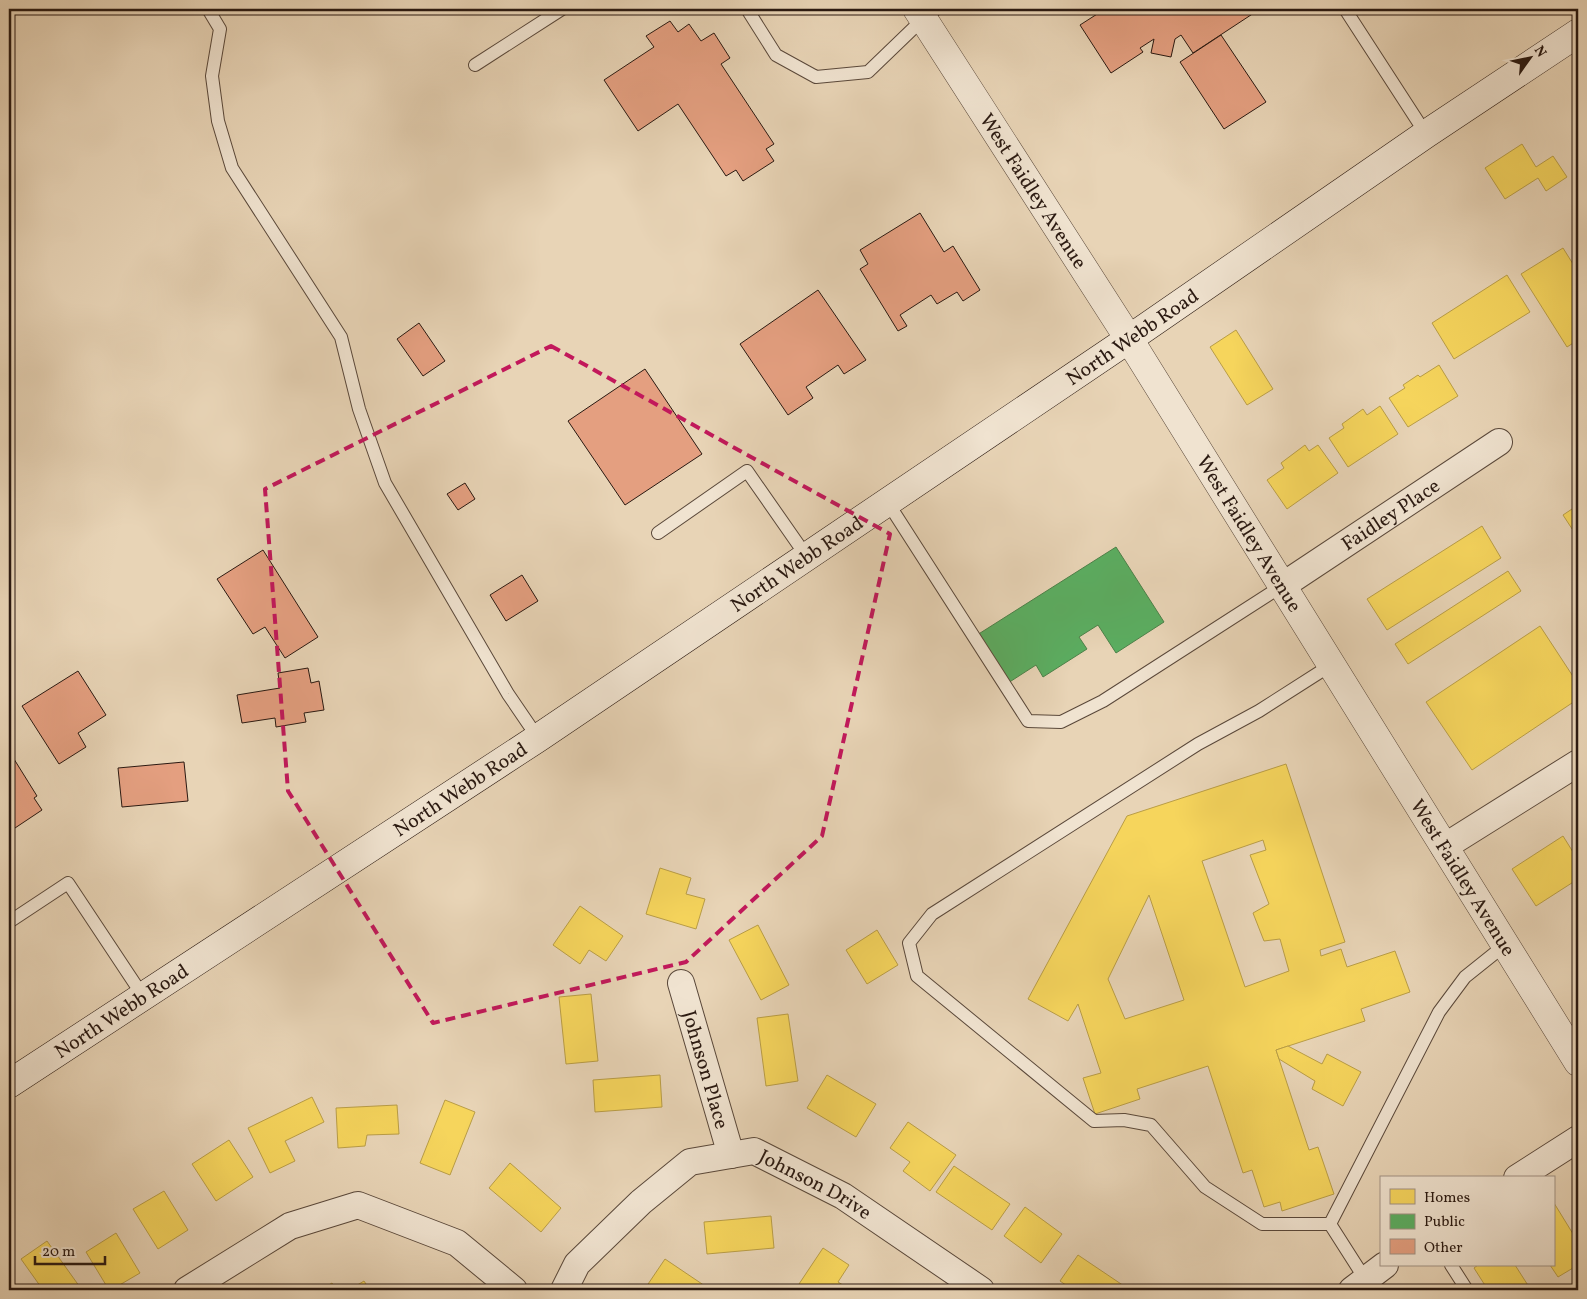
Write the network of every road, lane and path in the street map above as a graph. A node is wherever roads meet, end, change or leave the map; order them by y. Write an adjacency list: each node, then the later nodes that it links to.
1 (208, 9): 16 (lane)
2 (562, 9): 7 (lane)
3 (748, 9): 5 (lane)
4 (1345, 9): 8 (lane)
5 (926, 12): 9 (main road, West Faidley Avenue)
6 (1578, 33): 8 (main road, North Webb Road)
7 (475, 65)
8 (1426, 134): 9 (main road, North Webb Road)
9 (1129, 339): 11 (main road, North Webb Road); 14 (main road, West Faidley Avenue)
10 (1499, 442): 14 (street, Faidley Place)
11 (888, 503): 13 (main road, North Webb Road); 14 (lane)
12 (658, 533): 13 (lane)
13 (807, 558): 16 (main road, North Webb Road)
14 (1282, 586): 15 (main road, West Faidley Avenue)
15 (1331, 665): 18 (main road, West Faidley Avenue); 28 (lane)
16 (538, 738): 22 (main road, North Webb Road)
17 (1578, 763): 18 (street)
18 (1444, 847): 20 (main road, West Faidley Avenue)
19 (9, 922): 22 (lane)
20 (1505, 945): 23 (main road, West Faidley Avenue); 28 (lane)
21 (681, 983): 26 (street, Johnson Place)
22 (143, 996): 24 (main road, North Webb Road)
23 (1578, 1062)
24 (9, 1084)
25 (1578, 1139): 27 (street)
26 (731, 1155): 33 (street, Johnson Drive); 34 (street, Johnson Drive)
27 (1520, 1176)
28 (1330, 1224): 30 (lane)
29 (1452, 1266): 35 (lane)
30 (1369, 1281)
31 (186, 1290): 32 (street)
32 (514, 1290)
33 (564, 1290)
34 (981, 1290)
35 (1467, 1290)

